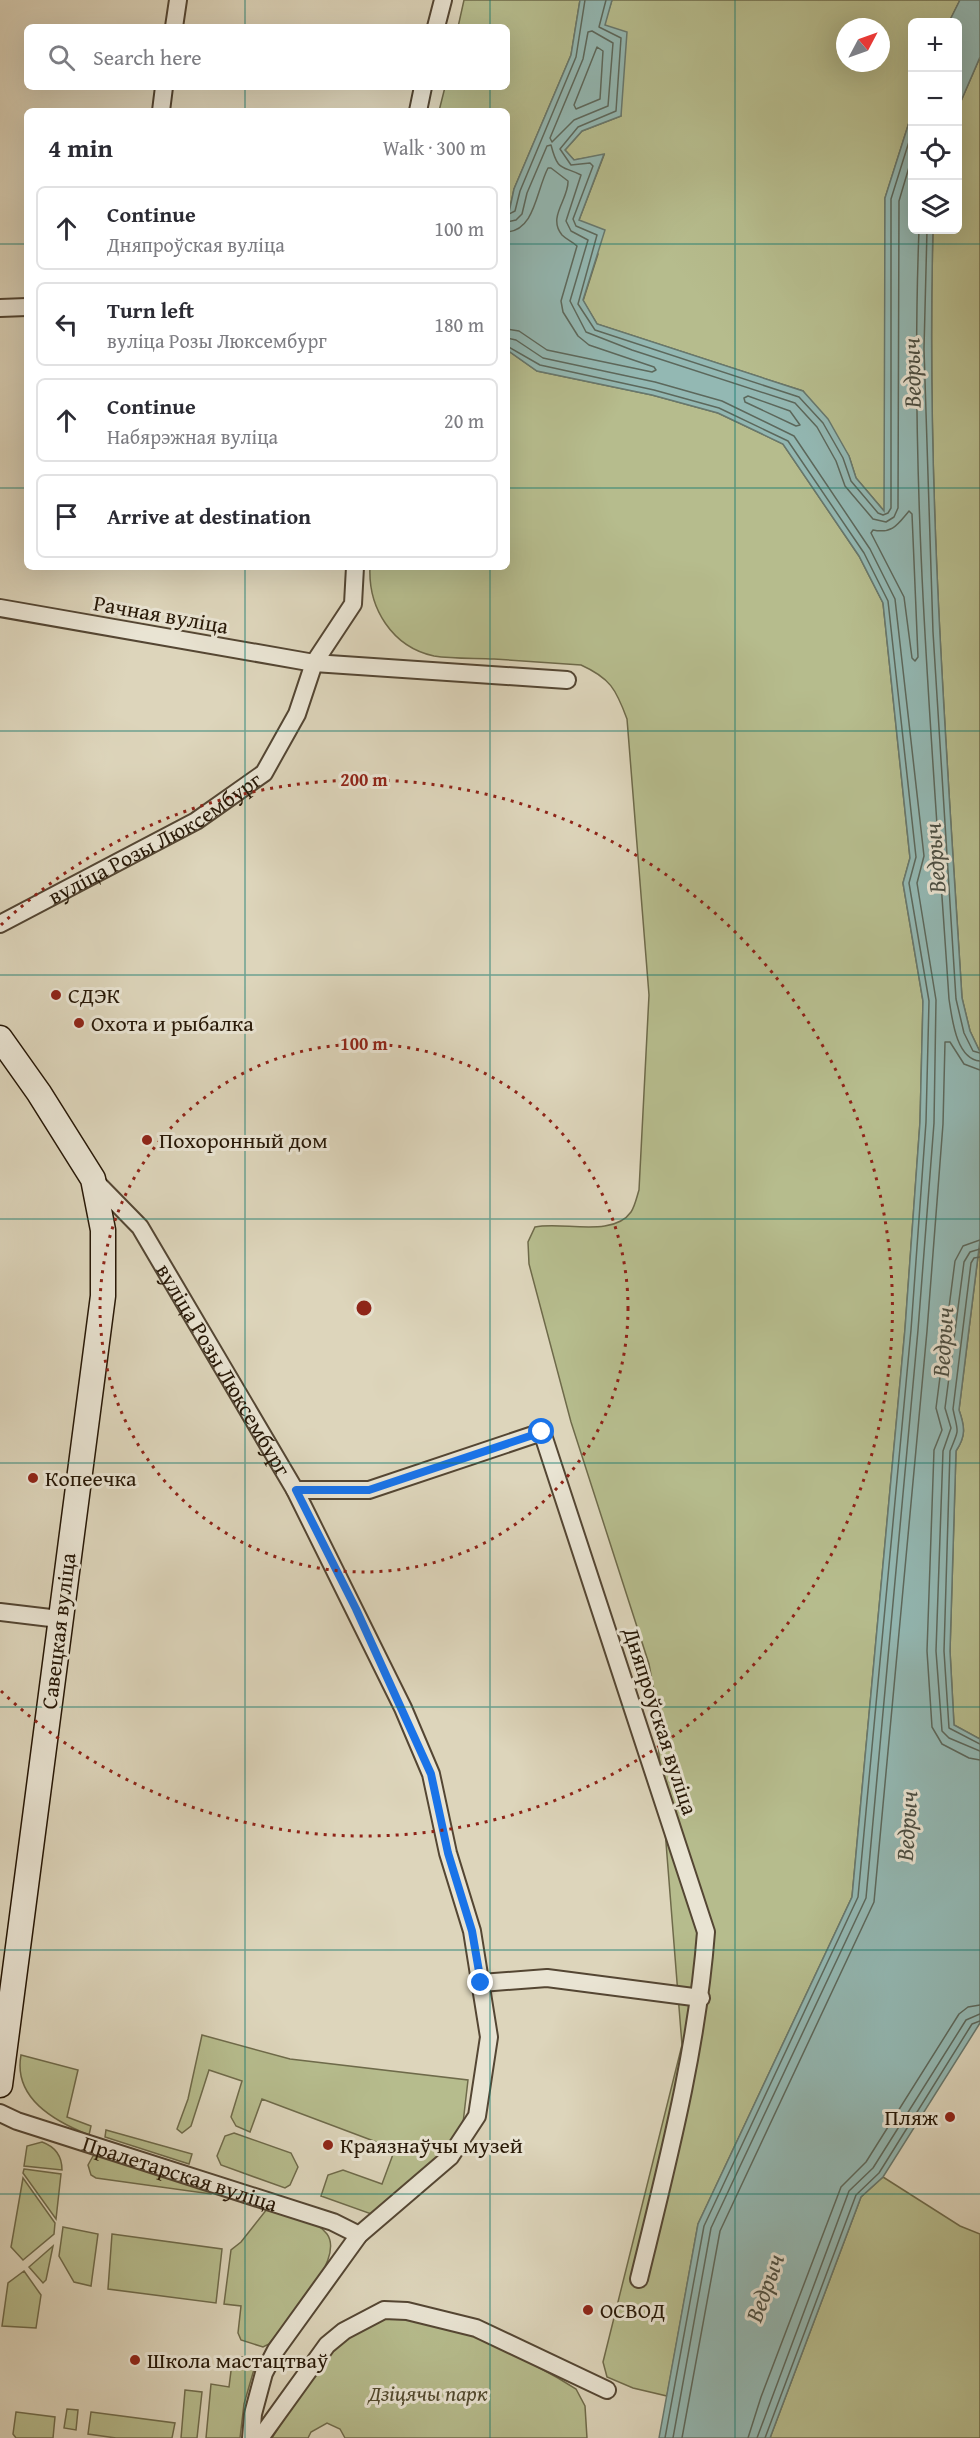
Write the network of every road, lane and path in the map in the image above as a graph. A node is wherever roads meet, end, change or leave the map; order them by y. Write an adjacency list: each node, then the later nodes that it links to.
1 (178, 0): 3 (street)
2 (442, 0): 4 (street)
3 (174, 24)
4 (437, 24)
5 (164, 90): 7 (street)
6 (422, 90): 8 (street)
7 (160, 108)
8 (419, 108)
9 (24, 307): 10 (street)
10 (0, 308)
11 (355, 570): 13 (street)
12 (0, 608): 13 (street, Рачная вуліца)
13 (314, 663): 14 (street, Рачная вуліца); 15 (street, вуліца Розы Люксембург)
14 (567, 680)
15 (0, 924)
16 (0, 1038): 17 (street, вуліца Розы Люксембург)
17 (93, 1179): 18 (street, вуліца Розы Люксембург); 20 (street, Савецкая вуліца)
18 (296, 1490): 21 (street, вуліца Розы Люксембург); 22 (street, Дняпроўская вуліца)
19 (0, 1611): 20 (street)
20 (59, 1619): 23 (street, Савецкая вуліца)
21 (481, 1983): 22 (street); 25 (street, вуліца Розы Люксембург)
22 (701, 1998): 26 (street, Дняпроўская вуліца)
23 (0, 2080)
24 (0, 2113): 25 (street, Пралетарская вуліца)
25 (359, 2235): 28 (street, вуліца Розы Люксембург)
26 (639, 2278)
27 (607, 2390): 29 (street)
28 (251, 2438)
29 (260, 2438)

